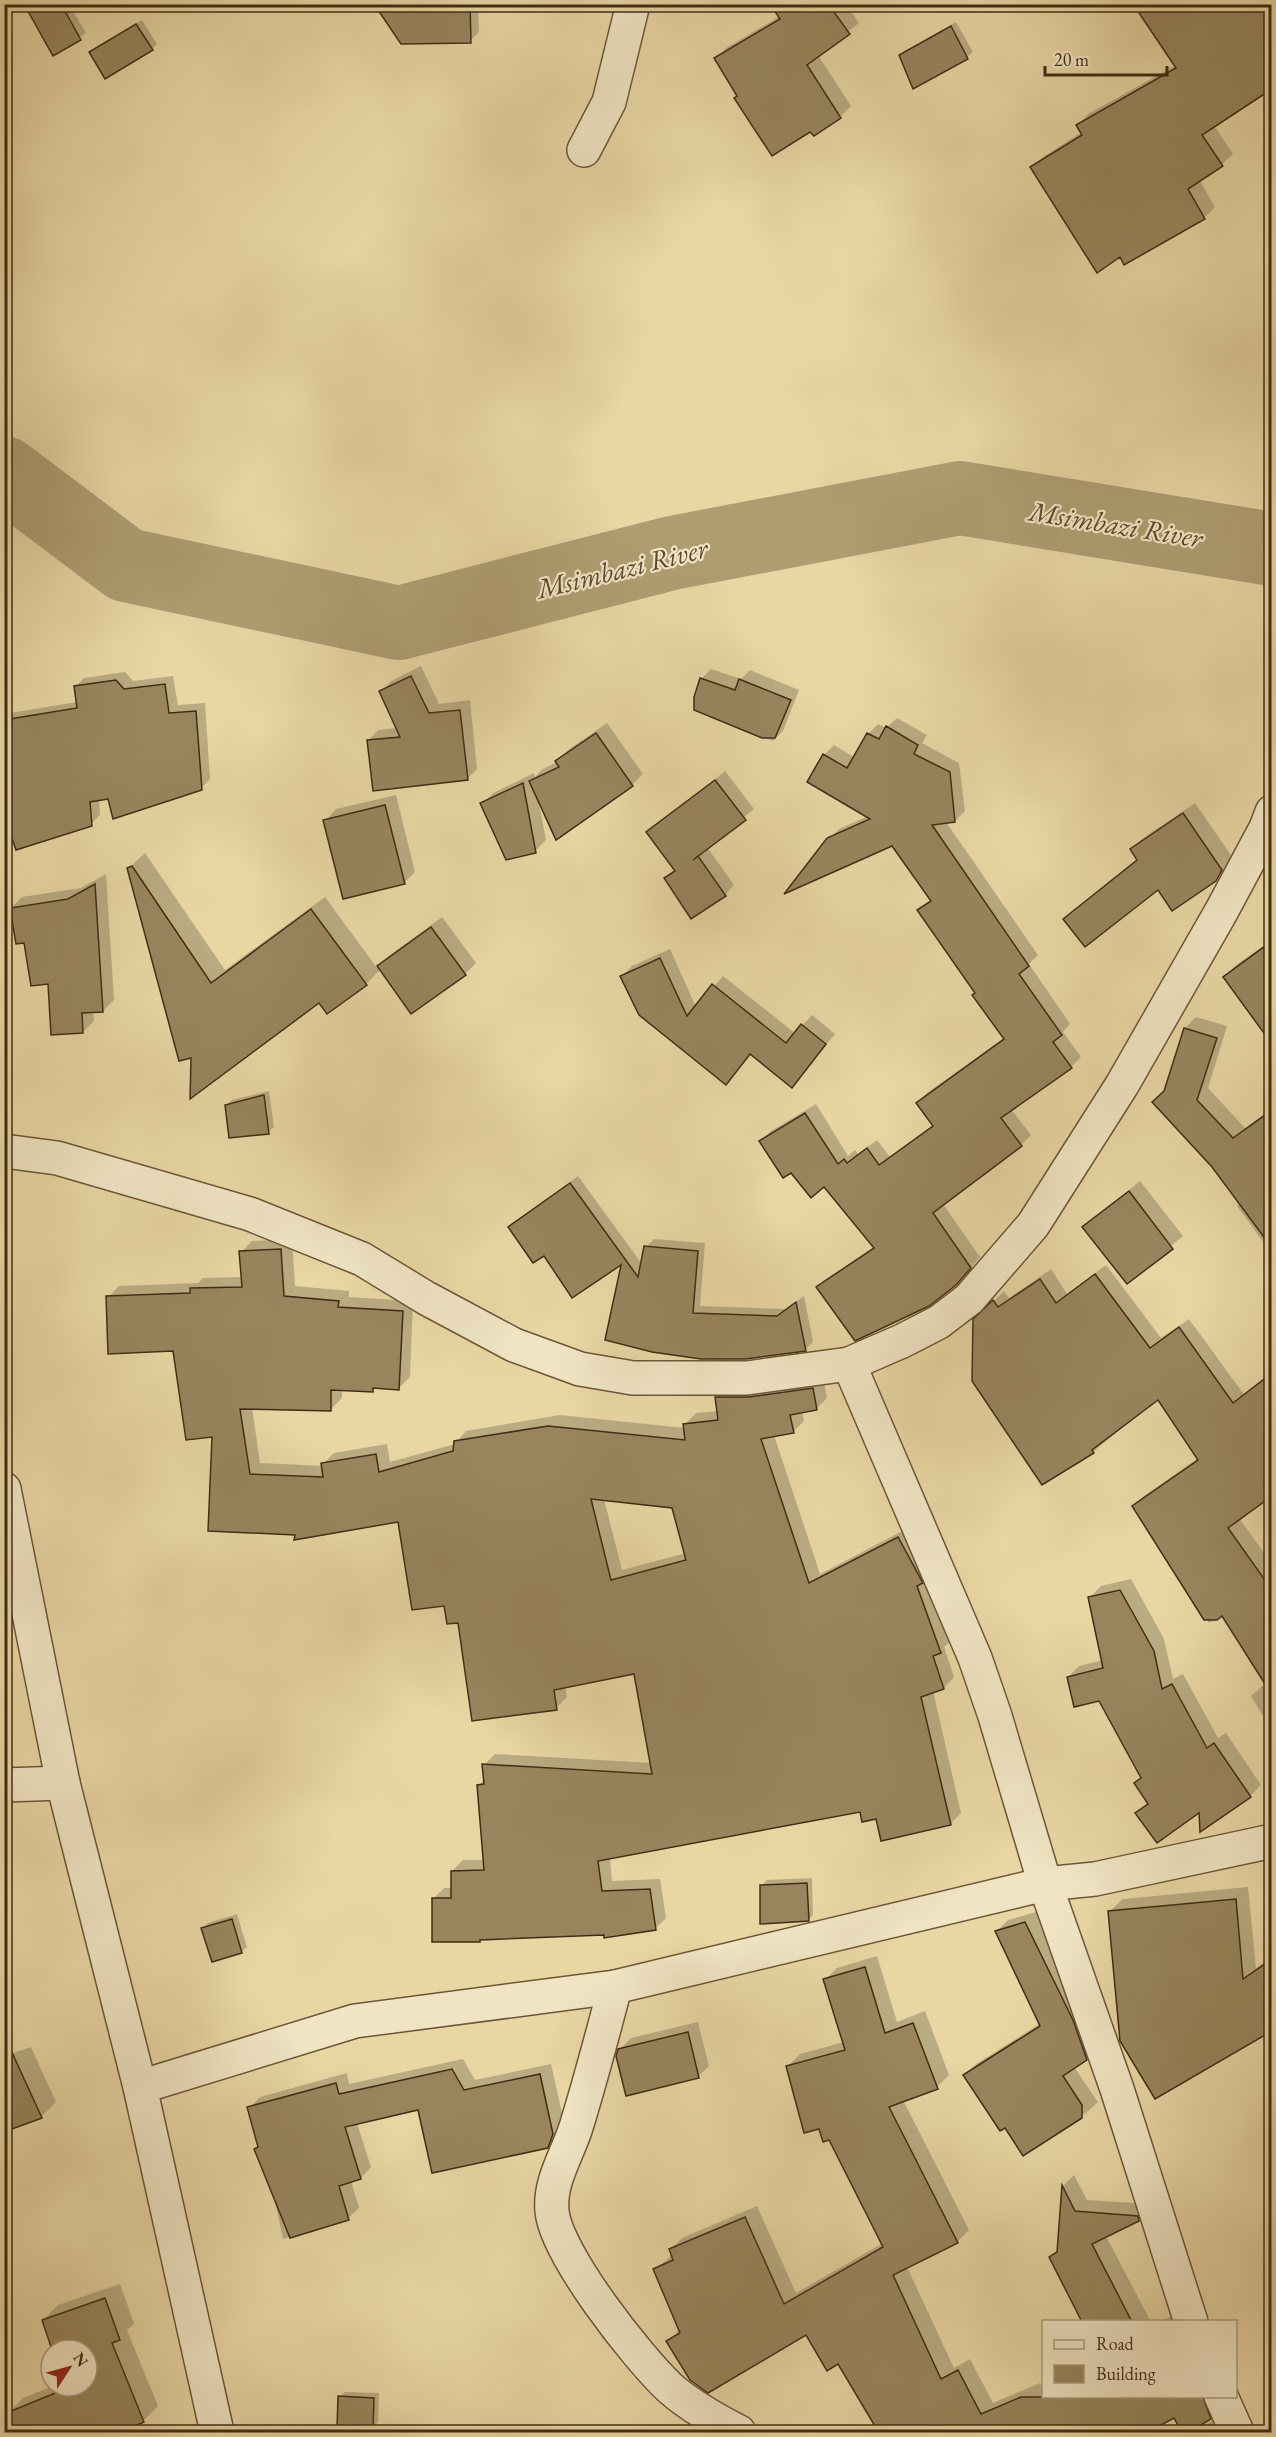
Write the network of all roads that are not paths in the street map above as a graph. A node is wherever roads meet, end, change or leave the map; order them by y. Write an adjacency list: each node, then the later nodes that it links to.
1 (633, 4): 2 (street)
2 (584, 150)
3 (1270, 824): 5 (street)
4 (4, 1151): 5 (street)
5 (849, 1364): 10 (street)
6 (4, 1489): 7 (street)
7 (63, 1783): 8 (street); 12 (street)
8 (4, 1785)
9 (1272, 1841): 10 (street)
10 (1045, 1884): 11 (street); 13 (street)
11 (615, 1987): 12 (street); 16 (street)
12 (140, 2087): 15 (street)
13 (1190, 2320)
14 (1221, 2398): 17 (street)
15 (217, 2433)
16 (739, 2433)
17 (1237, 2433)

